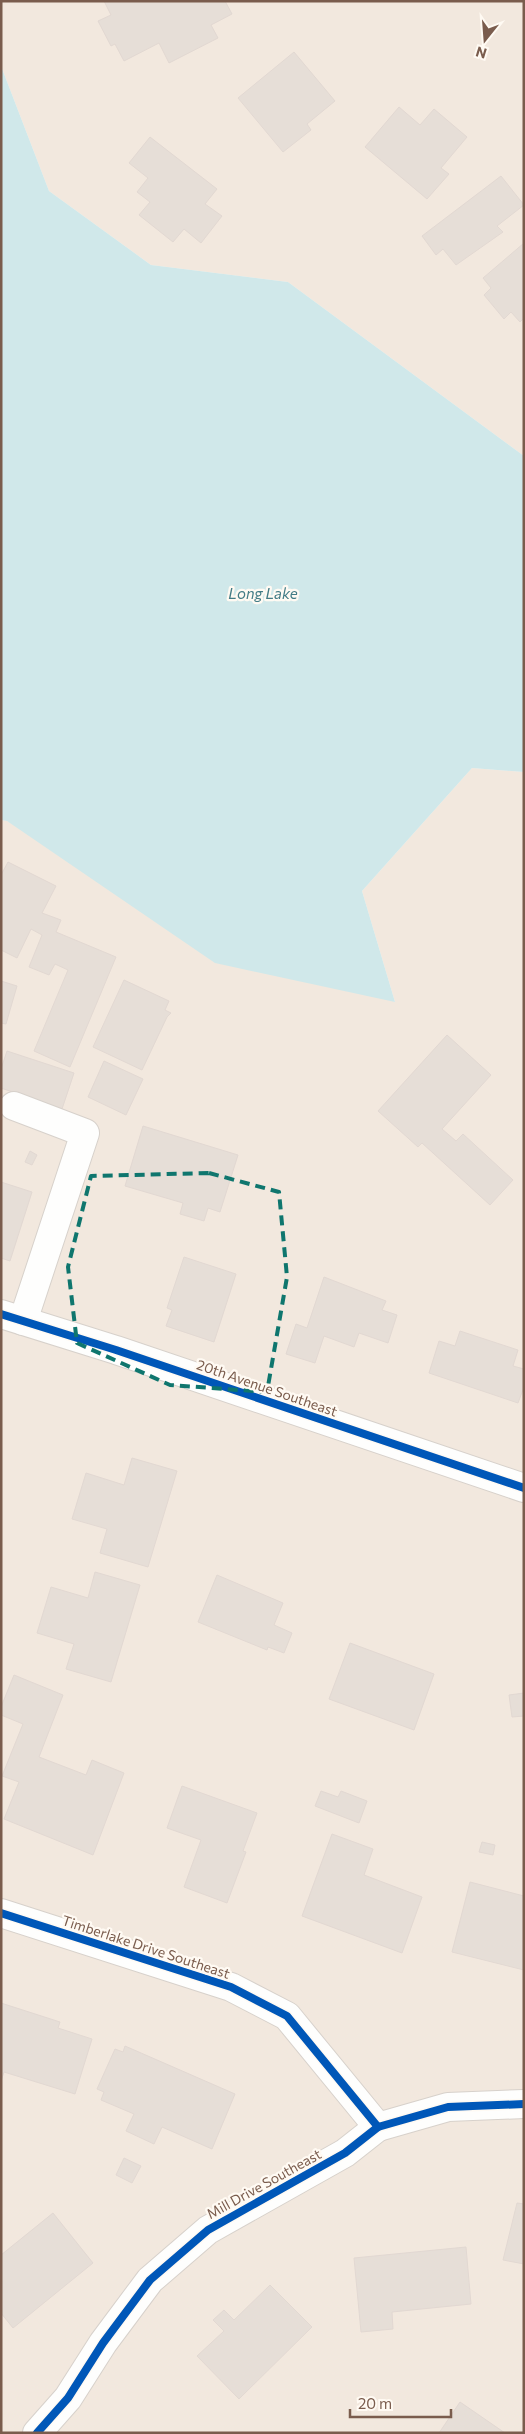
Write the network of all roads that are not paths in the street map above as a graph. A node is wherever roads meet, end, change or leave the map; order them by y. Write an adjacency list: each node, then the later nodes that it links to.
1 (14, 1106): 2 (street)
2 (12, 1318): 3 (street, 20th Avenue Southeast)
3 (524, 1488)
4 (1, 1913): 6 (street, Timberlake Drive Southeast)
5 (524, 2104): 6 (street)
6 (378, 2127): 7 (street, Mill Drive Southeast)
7 (42, 2432)

